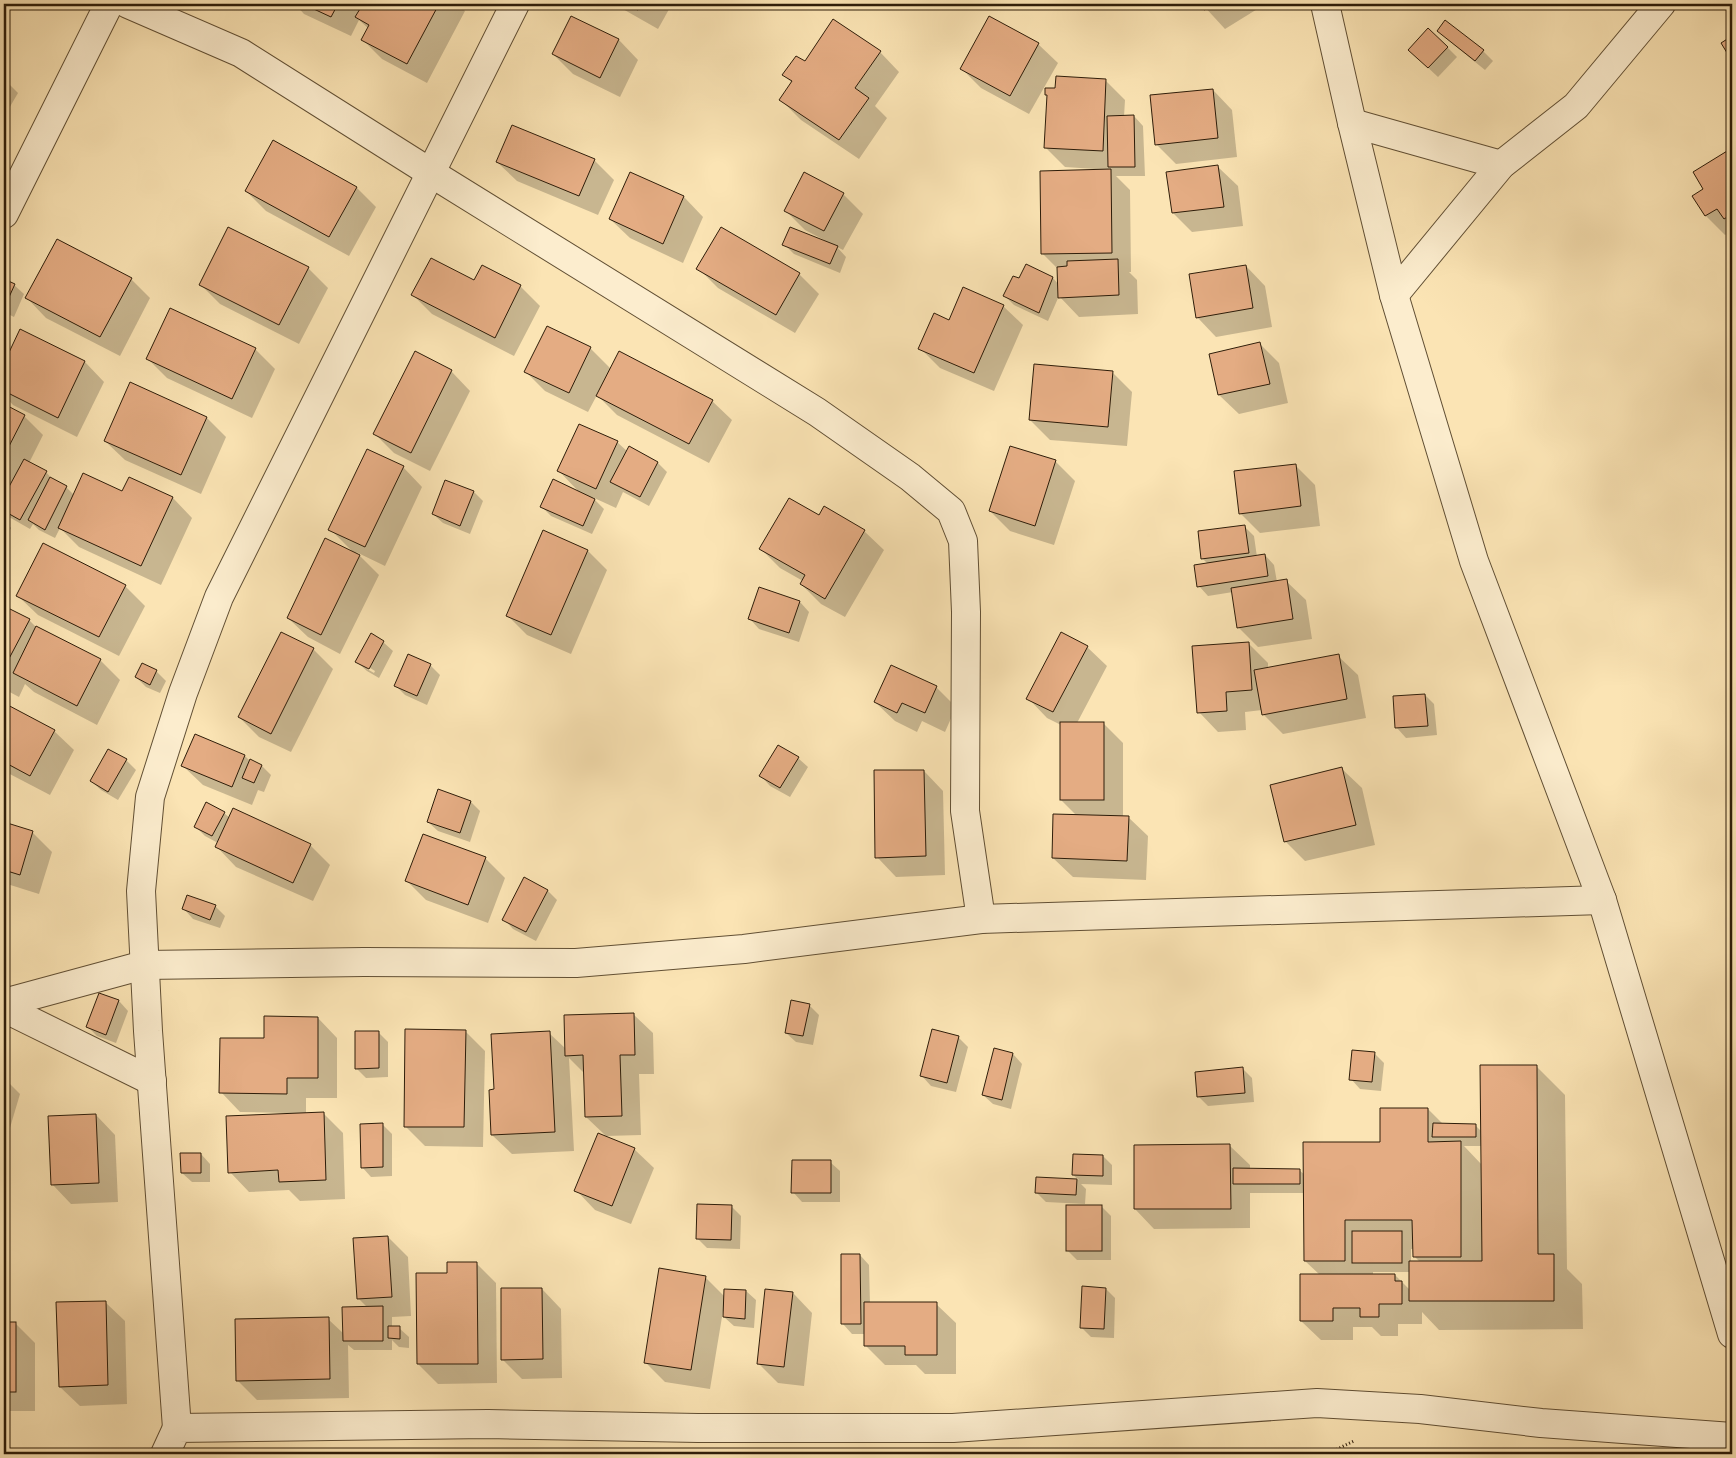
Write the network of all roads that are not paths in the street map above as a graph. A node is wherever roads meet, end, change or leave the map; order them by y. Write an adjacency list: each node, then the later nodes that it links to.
1 (109, 4): 9 (street)
2 (128, 4): 8 (street)
3 (515, 4): 8 (street)
4 (1325, 4): 6 (street)
5 (1661, 4): 7 (street)
6 (1352, 123): 7 (street); 10 (street)
7 (1501, 165): 10 (street)
8 (431, 173): 12 (street); 13 (street)
9 (4, 214)
10 (1394, 295): 11 (street)
11 (1602, 900): 12 (street); 17 (street)
12 (981, 919): 13 (street)
13 (144, 965): 14 (street); 16 (street)
14 (4, 1003)
15 (4, 1008): 16 (street)
16 (152, 1081): 18 (street)
17 (1732, 1334)
18 (177, 1428): 19 (street); 20 (street)
19 (1732, 1436)
20 (166, 1454)

